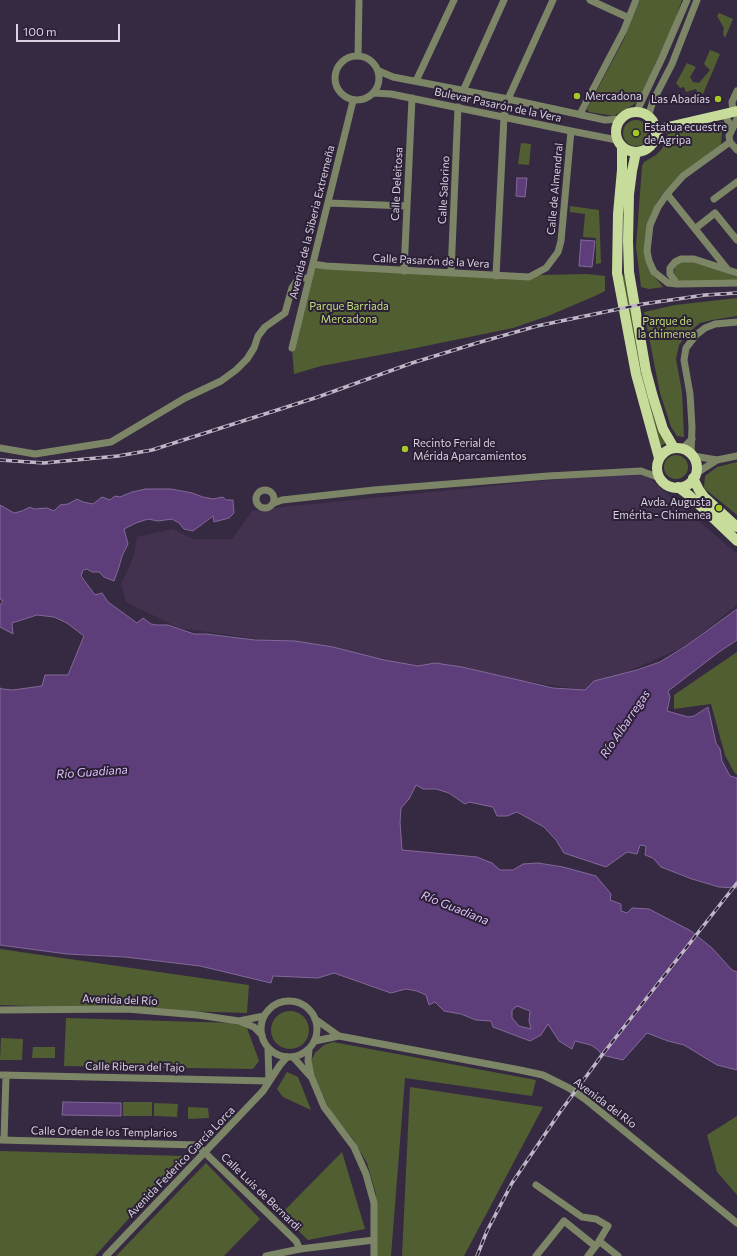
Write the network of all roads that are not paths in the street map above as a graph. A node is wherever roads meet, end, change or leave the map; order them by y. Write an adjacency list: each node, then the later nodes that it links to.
1 (359, 0): 10 (street)
2 (454, 0): 12 (street)
3 (504, 0): 13 (street)
4 (553, 0): 17 (street)
5 (590, 0): 9 (street)
6 (636, 0): 9 (street)
7 (687, 0): 20 (street)
8 (697, 0): 24 (street)
9 (630, 18): 21 (street)
10 (358, 56): 11 (street); 18 (street)
11 (379, 71): 12 (street, Bulevar Pasarón de la Vera); 15 (street)
12 (416, 81): 13 (street, Bulevar Pasarón de la Vera)
13 (463, 91): 17 (street, Bulevar Pasarón de la Vera)
14 (737, 91): 22 (street)
15 (374, 94): 16 (street, Bulevar Pasarón de la Vera); 18 (street)
16 (412, 98): 19 (street, Bulevar Pasarón de la Vera); 37 (street, Calle Deleitosa)
17 (508, 99): 21 (street, Bulevar Pasarón de la Vera); 23 (street)
18 (353, 100): 36 (street, Avenida de la Siberia Extremeña)
19 (458, 107): 23 (street, Bulevar Pasarón de la Vera); 44 (street, Calle Salorino)
20 (636, 113): 24 (main road); 25 (main road)
21 (580, 114): 25 (street, Bulevar Pasarón de la Vera)
22 (733, 114): 26 (street); 26 (street); 27 (main road)
23 (504, 117): 28 (street, Bulevar Pasarón de la Vera); 46 (street)
24 (648, 117): 27 (main road)
25 (621, 120): 30 (main road)
26 (732, 128): 29 (street)
27 (656, 130): 32 (main road)
28 (571, 131): 30 (street, Bulevar Pasarón de la Vera); 41 (street, Calle de Almendral)
29 (730, 142): 31 (street); 34 (street)
30 (620, 143): 32 (main road); 55 (main road)
31 (737, 150)
32 (636, 152): 53 (main road)
33 (735, 186): 35 (street)
34 (667, 194): 38 (street); 49 (street)
35 (714, 199)
36 (328, 203): 37 (street); 40 (street, Avenida de la Siberia Extremeña)
37 (407, 206): 43 (street, Calle Deleitosa)
38 (696, 228): 39 (street); 42 (street)
39 (737, 240)
40 (312, 264): 43 (street, Calle Pasarón de la Vera); 47 (street, Avenida de la Siberia Extremeña)
41 (546, 268): 46 (street, Calle Pasarón de la Vera)
42 (728, 270): 45 (street); 49 (street)
43 (404, 271): 44 (street, Calle Pasarón de la Vera)
44 (451, 273): 46 (street, Calle Pasarón de la Vera)
45 (737, 273)
46 (496, 276)
47 (309, 278): 51 (street, Avenida de la Siberia Extremeña); 52 (street)
48 (737, 283): 49 (street)
49 (677, 284)
50 (737, 322): 53 (street)
51 (292, 348)
52 (0, 448)
53 (685, 452): 55 (main road); 56 (street); 57 (main road)
54 (737, 456): 56 (street)
55 (659, 458): 58 (main road)
56 (717, 460): 57 (street)
57 (694, 476): 59 (main road); 61 (main road)
58 (660, 478): 59 (main road); 60 (street)
59 (678, 487): 62 (main road)
60 (274, 503)
61 (737, 528)
62 (737, 541)
63 (0, 1010): 66 (street, Avenida del Río)
64 (264, 1016): 65 (street); 66 (street, Avenida del Río); 67 (street)
65 (315, 1019): 68 (street, Avenida del Río); 69 (street)
66 (239, 1021): 67 (street, Avenida del Río)
67 (262, 1035): 70 (street)
68 (339, 1036): 69 (street, Avenida del Río); 79 (street, Avenida del Río)
69 (315, 1041): 71 (street)
70 (268, 1048): 72 (street); 75 (street)
71 (308, 1050): 72 (street); 74 (street)
72 (290, 1057): 74 (street); 75 (street, Avenida Federico García Lorca)
73 (3, 1075): 75 (street, Calle Ribera del Tajo); 76 (street)
74 (310, 1076): 80 (street)
75 (269, 1081): 77 (street, Avenida Federico García Lorca)
76 (2, 1140): 77 (street, Calle Orden de los Templarios)
77 (205, 1153): 82 (street, Calle Luis de Bernardi); 83 (street, Avenida Federico García Lorca)
78 (536, 1185): 81 (street)
79 (737, 1222)
80 (374, 1240): 82 (street); 85 (street)
81 (597, 1244): 86 (street); 87 (street); 88 (street)
82 (300, 1249): 84 (street)
83 (106, 1256)
84 (266, 1256)
85 (374, 1256)
86 (536, 1256)
87 (588, 1256)
88 (618, 1256)

